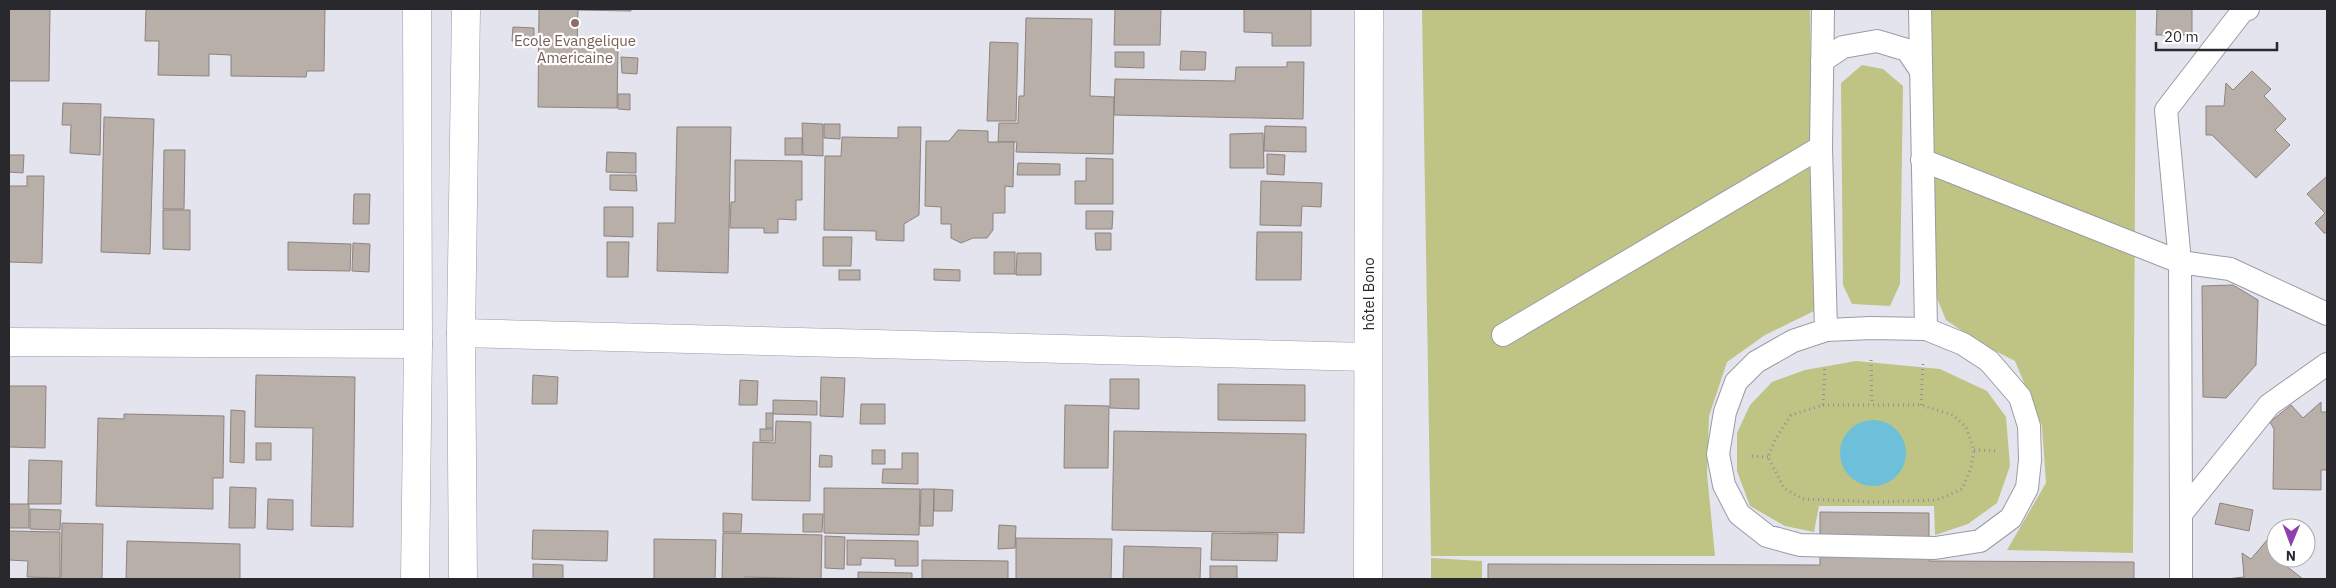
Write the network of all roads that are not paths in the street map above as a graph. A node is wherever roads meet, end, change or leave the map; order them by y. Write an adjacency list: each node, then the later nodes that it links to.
1 (416, 9): 18 (street)
2 (466, 9): 15 (street)
3 (1369, 9): 19 (street, hôtel Bono)
4 (1823, 9): 7 (lane)
5 (1920, 9): 8 (lane)
6 (2248, 9): 11 (lane)
7 (1822, 61): 8 (lane); 9 (lane)
8 (1920, 71): 10 (lane)
9 (1820, 146): 14 (lane); 16 (lane)
10 (1922, 160): 11 (lane); 13 (lane)
11 (2180, 262): 12 (lane); 21 (lane)
12 (2327, 314)
13 (1925, 329): 14 (lane); 14 (lane)
14 (1826, 330)
15 (461, 333): 19 (street); 23 (street)
16 (1503, 335)
17 (9, 342): 18 (street)
18 (418, 344): 22 (street)
19 (1368, 357): 24 (street, hôtel Bono)
20 (2327, 364): 21 (lane)
21 (2181, 514): 25 (lane)
22 (415, 579)
23 (463, 579)
24 (1368, 579)
25 (2181, 579)

